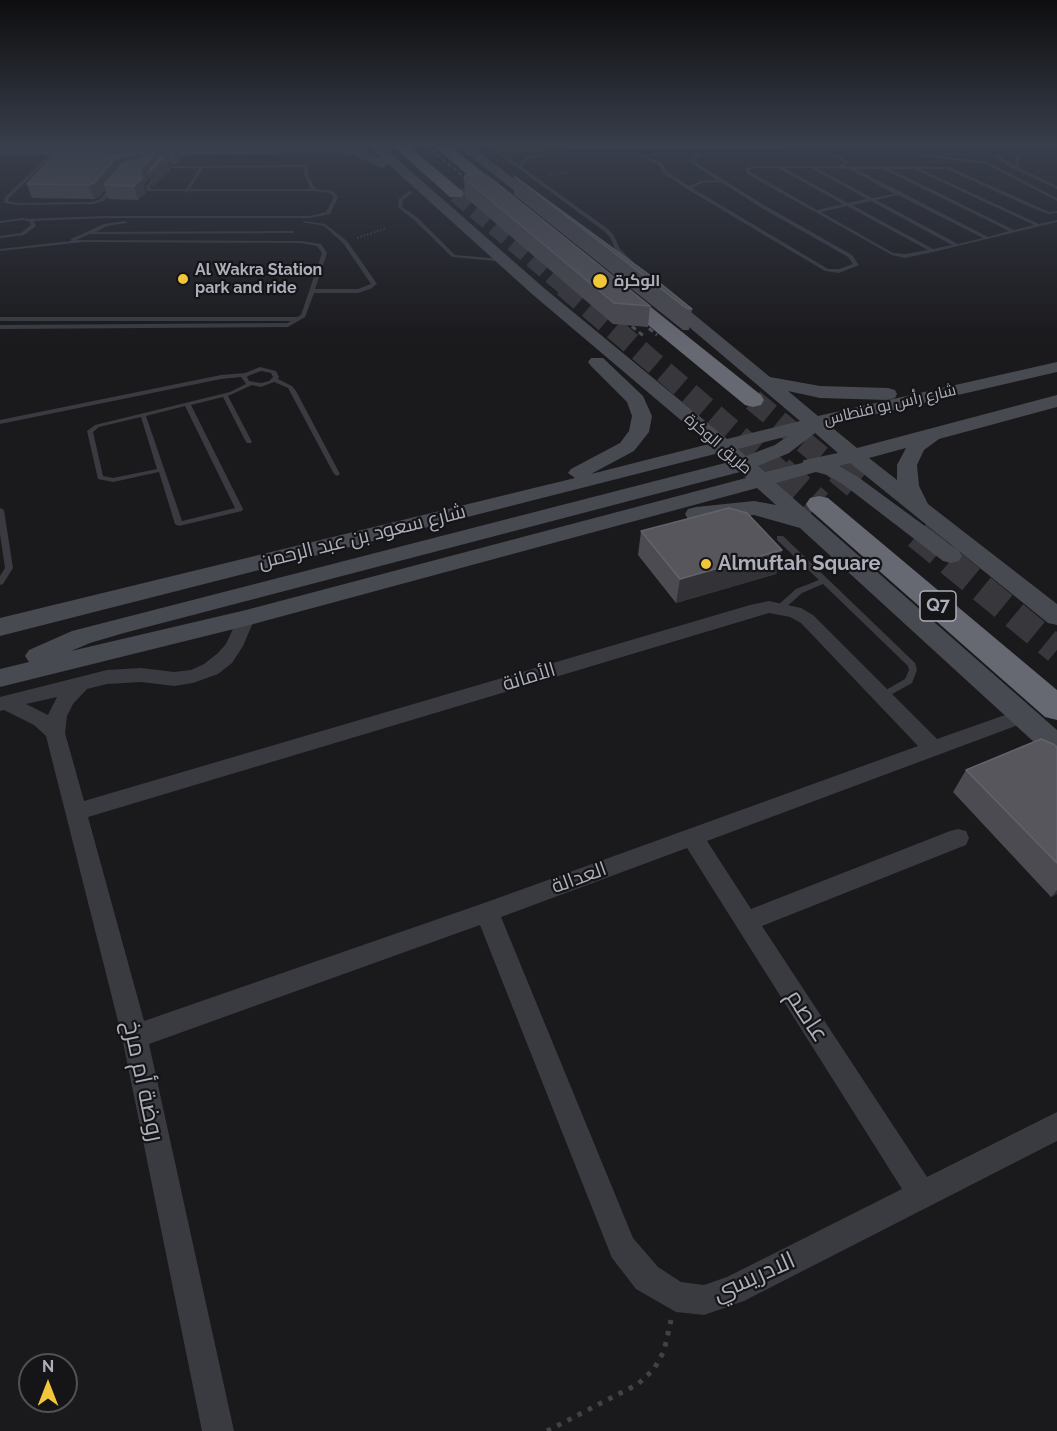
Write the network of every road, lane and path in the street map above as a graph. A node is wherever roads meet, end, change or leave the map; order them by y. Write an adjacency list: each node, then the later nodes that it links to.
1 (328, 213): 18 (lane)
2 (408, 213): 40 (lane)
3 (450, 213): 40 (main road, طريق الوكرة)
4 (523, 213): 20 (highway)
5 (551, 213): 16 (main road)
6 (582, 213): 42 (lane)
7 (731, 213): 8 (lane)
8 (776, 213)
9 (820, 213): 38 (lane)
10 (860, 213): 38 (lane)
11 (896, 213): 35 (lane)
12 (937, 213): 31 (lane)
13 (975, 213): 29 (lane)
14 (1011, 213): 22 (lane)
15 (1049, 213): 21 (lane)
16 (557, 217)
17 (28, 220): 18 (lane); 19 (lane); 23 (lane)
18 (62, 220): 23 (lane)
19 (1, 221)
20 (533, 221)
21 (1056, 223): 22 (lane); 25 (lane)
22 (1039, 226): 25 (lane)
23 (33, 227): 26 (lane)
24 (387, 228): 33 (path)
25 (1026, 229): 29 (lane)
26 (28, 232): 30 (lane); 34 (lane)
27 (90, 232): 28 (lane); 32 (lane); 33 (lane)
28 (293, 232)
29 (1014, 232): 31 (lane)
30 (0, 237): 36 (lane)
31 (987, 238): 35 (lane)
32 (67, 242): 34 (lane); 44 (lane)
33 (345, 242): 44 (lane)
34 (35, 245): 36 (lane)
35 (957, 246): 38 (lane)
36 (8, 249): 37 (lane)
37 (0, 250)
38 (933, 251)
39 (603, 252): 42 (main road)
40 (504, 261): 43 (main road, طريق الوكرة)
41 (597, 273): 56 (highway)
42 (644, 280): 53 (main road)
43 (531, 285): 58 (main road); 67 (main road, طريق الوكرة); 75 (main road)
44 (312, 291): 46 (lane)
45 (0, 319): 46 (lane)
46 (301, 319): 47 (lane)
47 (0, 327)
48 (1057, 360): 53 (main road)
49 (1057, 367): 63 (main road, شارع رأس بو فنطاس)
50 (246, 375): 52 (lane); 54 (lane); 61 (lane)
51 (1057, 378): 63 (main road)
52 (274, 380): 54 (lane); 73 (lane)
53 (766, 382): 63 (main road)
54 (250, 384): 55 (lane)
55 (225, 395): 59 (lane); 66 (lane)
56 (753, 400)
57 (1057, 401): 64 (main road, شارع رأس بو فنطاس)
58 (698, 402)
59 (187, 404): 60 (lane); 72 (lane)
60 (143, 415): 72 (lane); 72 (lane)
61 (0, 422)
62 (725, 424): 65 (main road)
63 (822, 429): 65 (main road, شارع رأس بو فنطاس); 68 (main road); 69 (main road)
64 (934, 433): 69 (main road, شارع رأس بو فنطاس); 76 (main road)
65 (750, 440): 67 (main road, شارع رأس بو فنطاس); 68 (main road)
66 (249, 442)
67 (724, 447): 68 (main road); 70 (main road, طريق الوكرة); 75 (main road, شارع سعود بن عبد الرحمن)
68 (783, 453): 69 (main road); 70 (main road); 71 (main road); 74 (main road)
69 (853, 455): 71 (main road, شارع رأس بو فنطاس); 76 (main road)
70 (743, 465): 74 (main road, طريق الوكرة); 87 (main road)
71 (816, 466): 74 (main road, شارع رأس بو فنطاس); 85 (main road)
72 (160, 470)
73 (337, 474)
74 (760, 481): 78 (main road, طريق الوكرة); 79 (main road)
75 (531, 496): 86 (main road, شارع سعود بن عبد الرحمن)
76 (920, 509): 85 (main road)
77 (0, 510): 82 (lane)
78 (813, 514): 79 (main road); 91 (highway, طريق الوكرة / Q7); 92 (main road, طريق الوكرة)
79 (541, 538): 84 (main road)
80 (780, 538): 81 (lane)
81 (824, 581): 83 (lane); 89 (lane)
82 (0, 582)
83 (780, 608): 89 (street, الأمانة); 96 (street, الأمانة)
84 (246, 618): 87 (main road); 88 (street)
85 (1057, 618)
86 (0, 627)
87 (1, 678)
88 (80, 684): 90 (street); 93 (street)
89 (882, 696): 95 (street, الأمانة)
90 (3, 703): 93 (street)
91 (1057, 708)
92 (1022, 716): 94 (main road, طريق الوكرة); 95 (street, العدالة)
93 (55, 734): 96 (street, روضة أم مرخ)
94 (1057, 746)
95 (933, 748): 97 (street, العدالة)
96 (77, 812): 101 (street, روضة أم مرخ)
97 (692, 837): 99 (street, العدالة); 100 (street, عاصم)
98 (958, 838): 100 (street)
99 (487, 912): 101 (street, العدالة); 104 (street, الادريسي)
100 (747, 921): 103 (street, عاصم)
101 (135, 1037): 105 (street, روضة أم مرخ)
102 (1057, 1126): 103 (street, الادريسي)
103 (922, 1195): 104 (street, الادريسي)
104 (676, 1297): 106 (path)
105 (218, 1431)
106 (547, 1431)

